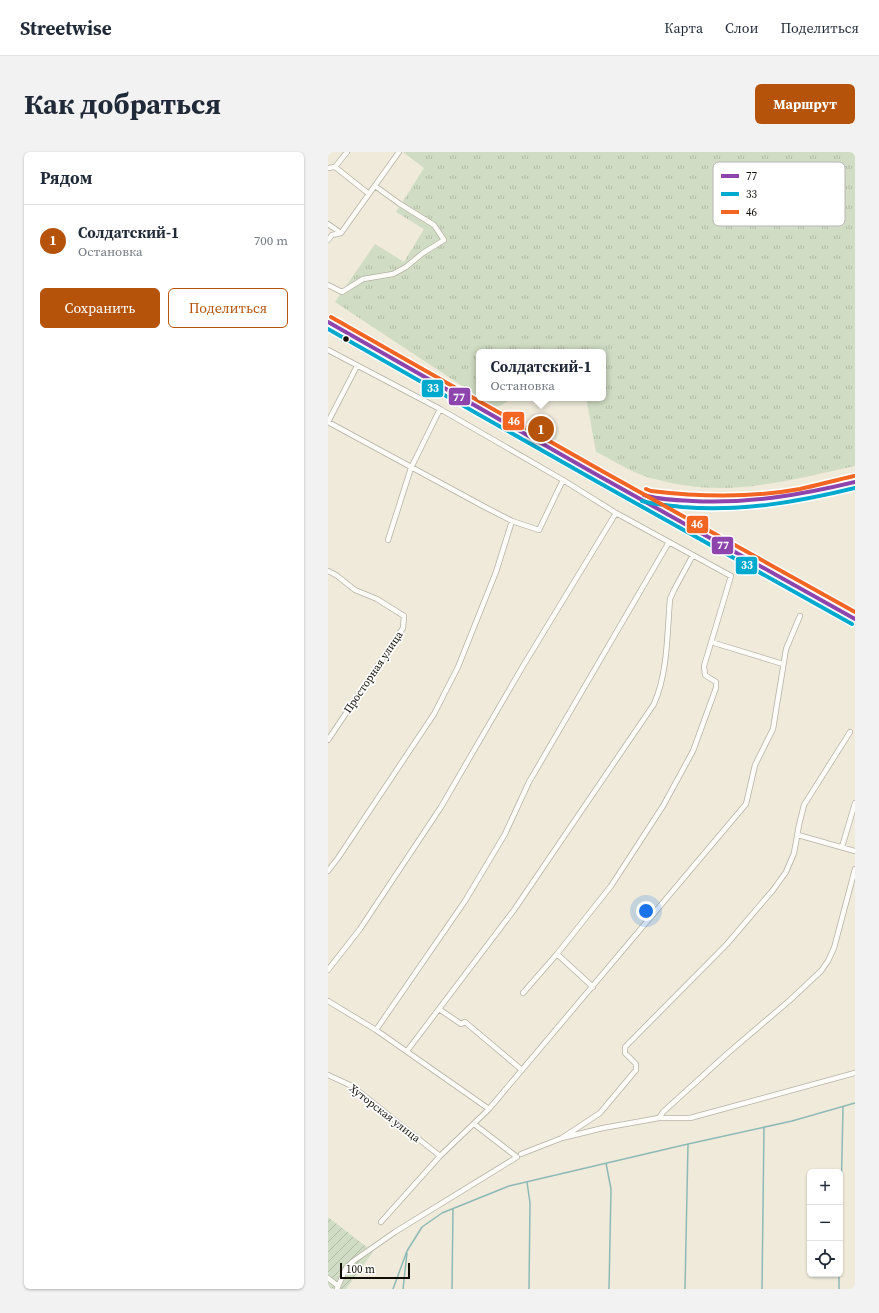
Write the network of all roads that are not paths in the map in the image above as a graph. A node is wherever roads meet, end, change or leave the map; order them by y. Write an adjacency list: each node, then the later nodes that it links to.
1 (347, 152): 3 (street)
2 (399, 152): 5 (street)
3 (335, 167): 4 (street); 6 (street)
4 (328, 168)
5 (374, 186): 6 (street); 10 (street)
6 (369, 194): 8 (street)
7 (328, 224): 8 (street)
8 (341, 233): 9 (street)
9 (328, 240)
10 (328, 284)
11 (328, 322): 17 (highway)
12 (328, 350): 13 (street)
13 (357, 366): 14 (street); 15 (street)
14 (440, 409): 16 (street); 18 (street)
15 (328, 422): 16 (street)
16 (412, 468): 21 (street); 22 (street)
17 (599, 476): 19 (main road); 27 (highway)
18 (563, 480): 20 (street); 21 (street)
19 (855, 482)
20 (616, 513): 23 (street); 39 (street)
21 (512, 521): 37 (street)
22 (388, 540)
23 (669, 542): 24 (street); 44 (street)
24 (693, 555): 28 (street); 43 (street)
25 (328, 571): 31 (street, Просторная улица)
26 (800, 616): 29 (street)
27 (855, 619)
28 (711, 642): 29 (street); 38 (street)
29 (783, 664): 40 (street)
30 (850, 732): 33 (street)
31 (328, 740)
32 (855, 803): 34 (street)
33 (798, 835): 34 (street); 52 (street)
34 (842, 847): 35 (street)
35 (855, 851)
36 (855, 869): 50 (street)
37 (328, 871)
38 (557, 954): 40 (street); 41 (street)
39 (328, 970)
40 (593, 988): 46 (street)
41 (523, 993)
42 (328, 1001): 44 (street)
43 (438, 1009): 45 (street); 46 (street)
44 (376, 1030): 45 (street)
45 (407, 1051): 49 (street)
46 (522, 1070): 49 (street)
47 (855, 1073): 50 (street)
48 (328, 1075): 54 (street, Хуторская улица)
49 (489, 1109): 51 (street)
50 (659, 1118): 52 (street)
51 (474, 1124): 54 (street); 57 (street)
52 (562, 1138): 53 (street)
53 (521, 1154)
54 (440, 1156): 55 (street)
55 (382, 1222)
56 (328, 1278): 57 (street)
57 (338, 1288)

